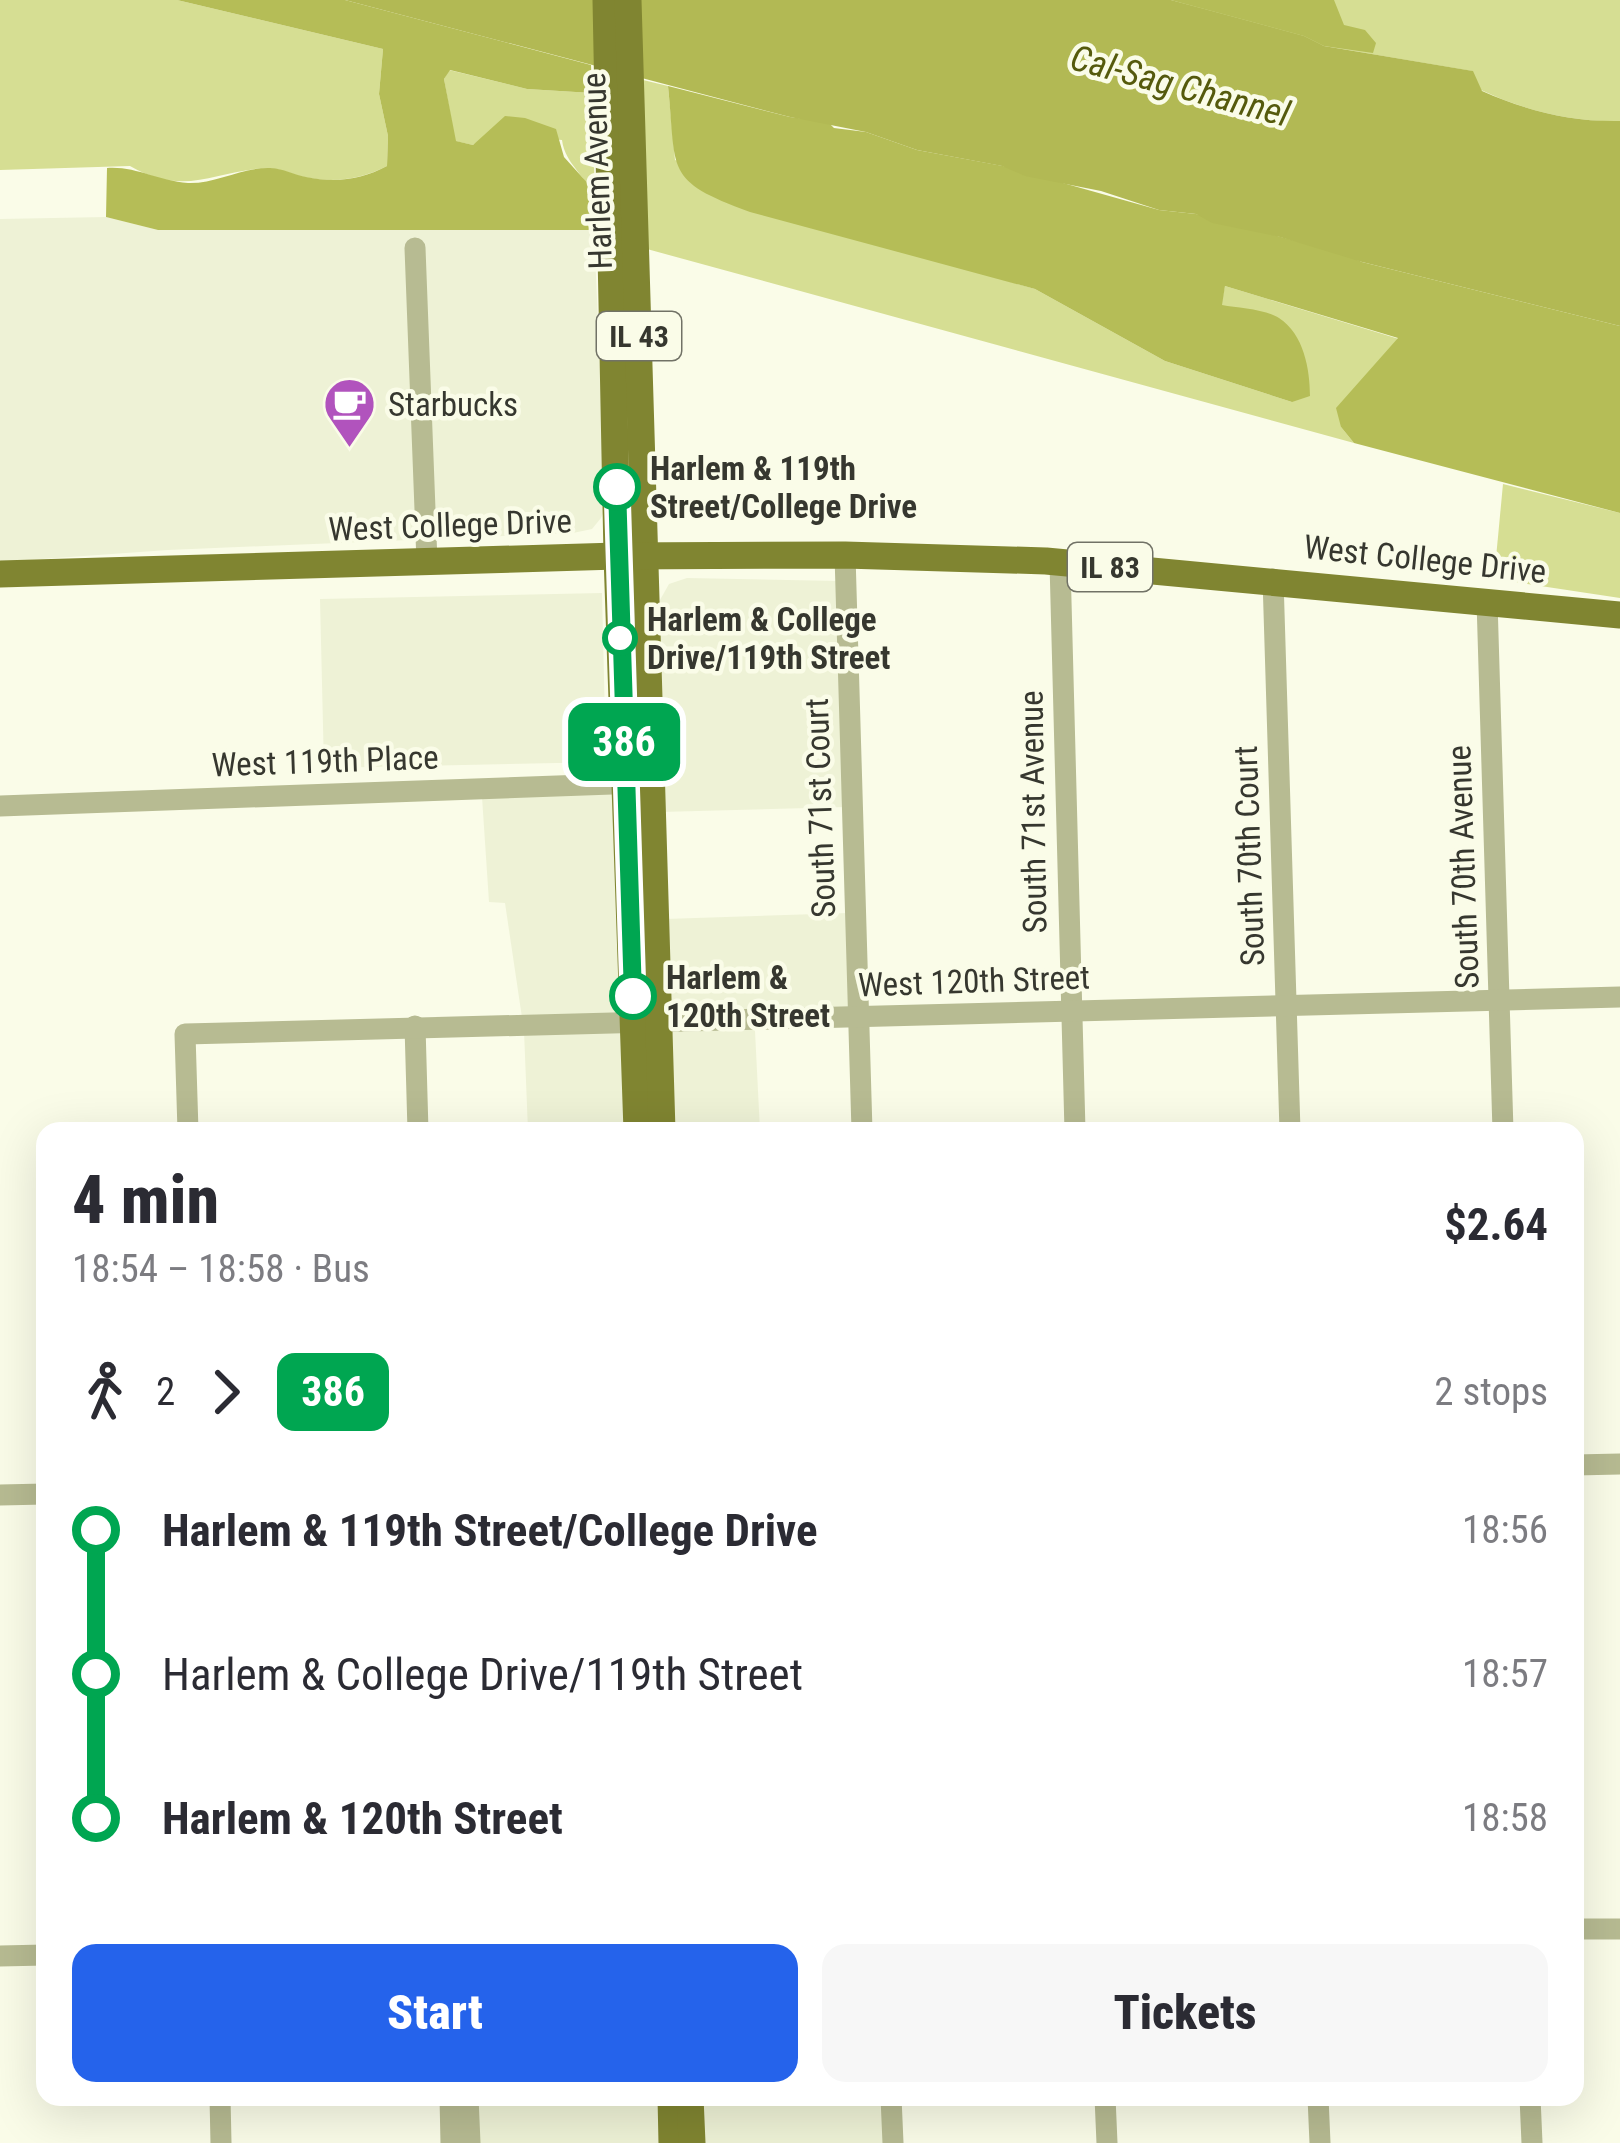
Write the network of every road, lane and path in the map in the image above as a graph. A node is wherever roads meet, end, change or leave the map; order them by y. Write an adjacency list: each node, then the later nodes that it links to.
1 (606, 0): 3 (main road, Harlem Avenue / IL 43)
2 (628, 0): 3 (main road, Harlem Avenue / IL 43)
3 (620, 117): 5 (main road, Harlem Avenue / IL 43); 7 (main road, Harlem Avenue / IL 43)
4 (415, 248): 8 (street)
5 (646, 555): 6 (main road, West College Drive / IL 83); 7 (main road, West College Drive / IL 83); 14 (main road, Harlem Avenue / IL 43)
6 (845, 555): 9 (main road, West College Drive / IL 83); 20 (street, South 71st Court)
7 (617, 556): 8 (main road, West College Drive / IL 83); 14 (main road, Harlem Avenue / IL 43)
8 (427, 562): 10 (main road, West College Drive / IL 83)
9 (1060, 563): 11 (main road, West College Drive / IL 83); 19 (street, South 71st Avenue)
10 (0, 574)
11 (1274, 579): 12 (main road, West College Drive / IL 83); 18 (street, South 70th Court)
12 (1487, 601): 13 (main road, West College Drive / IL 83); 17 (street, South 70th Avenue)
13 (1620, 615)
14 (639, 783): 15 (street, West 119th Place); 21 (main road, Harlem Avenue / IL 43)
15 (0, 806)
16 (1620, 997): 17 (street, West 120th Street)
17 (1501, 1003): 18 (street, West 120th Street); 30 (street, South 70th Avenue)
18 (1286, 1008): 19 (street, West 120th Street); 29 (street, South 70th Court)
19 (1071, 1011): 20 (street, West 120th Street); 28 (street, South 71st Avenue)
20 (859, 1018): 21 (street, West 120th Street); 27 (street, South 71st Court)
21 (646, 1021): 22 (street, West 120th Street); 25 (main road, Harlem Avenue / IL 43); 26 (main road, Harlem Avenue / IL 43)
22 (415, 1026): 23 (street, West 120th Street); 24 (street)
23 (188, 1122)
24 (418, 1122)
25 (639, 1122)
26 (661, 1122)
27 (862, 1122)
28 (1075, 1122)
29 (1290, 1122)
30 (1503, 1122)
31 (1620, 1464): 32 (street)
32 (1584, 1466)
33 (36, 1494): 34 (street)
34 (0, 1495)
35 (1620, 1928): 36 (street)
36 (1584, 1929)
37 (36, 1955): 38 (street)
38 (0, 1956)
39 (220, 2106): 48 (street)
40 (450, 2106): 49 (street)
41 (468, 2106): 50 (street)
42 (671, 2106): 51 (main road)
43 (690, 2106): 52 (main road)
44 (891, 2106): 53 (street)
45 (1106, 2106): 54 (street)
46 (1318, 2106): 55 (street)
47 (1530, 2106): 56 (street)
48 (221, 2143)
49 (452, 2143)
50 (470, 2143)
51 (672, 2143)
52 (692, 2143)
53 (892, 2143)
54 (1107, 2143)
55 (1320, 2143)
56 (1532, 2143)

